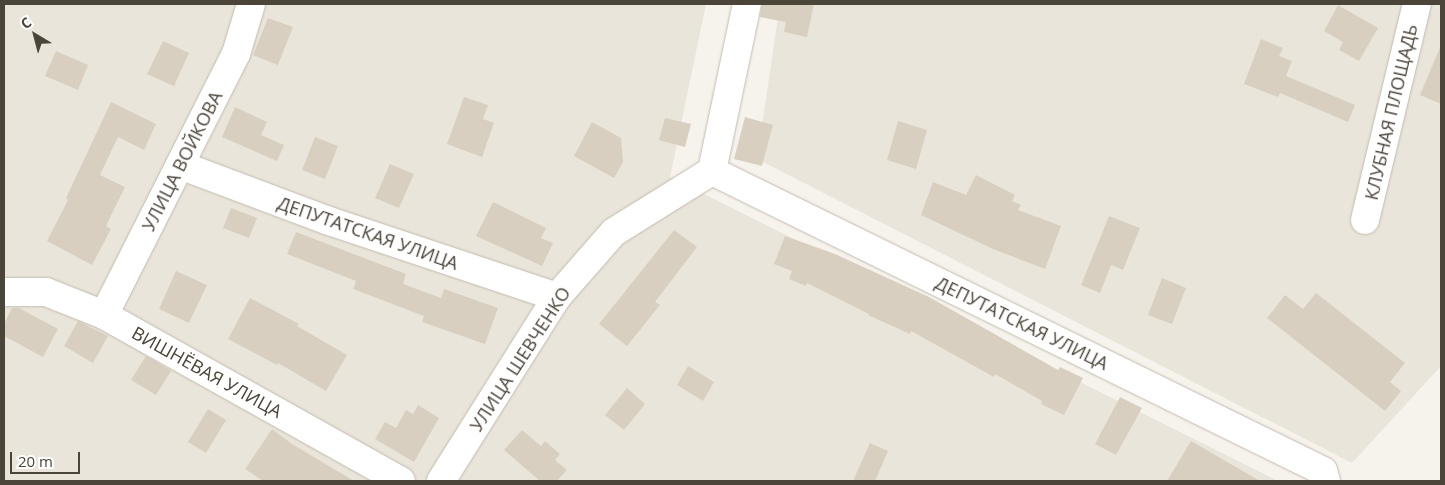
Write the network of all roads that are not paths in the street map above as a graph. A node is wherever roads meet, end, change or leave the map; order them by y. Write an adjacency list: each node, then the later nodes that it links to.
1 (251, 4): 4 (street, УЛИЦА ВОЙКОВА)
2 (746, 4): 5 (street)
3 (1417, 4): 6 (street, КЛУБНАЯ ПЛОЩАДЬ)
4 (180, 165): 8 (street, ДЕПУТАТСКАЯ УЛИЦА); 9 (street, УЛИЦА ВОЙКОВА)
5 (712, 171): 8 (street, УЛИЦА ШЕВЧЕНКО); 12 (street, ДЕПУТАТСКАЯ УЛИЦА)
6 (1365, 220)
7 (4, 292): 9 (street, ВИШНЁВАЯ УЛИЦА)
8 (556, 298): 11 (street, УЛИЦА ШЕВЧЕНКО)
9 (104, 314): 10 (street, ВИШНЁВАЯ УЛИЦА)
10 (401, 481)
11 (441, 481)
12 (1326, 481)

